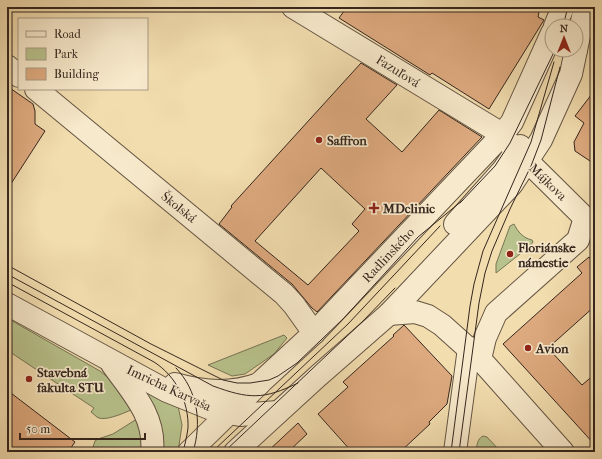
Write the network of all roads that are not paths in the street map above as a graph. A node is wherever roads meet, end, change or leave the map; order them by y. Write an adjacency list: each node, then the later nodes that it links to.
1 (293, 7): 16 (street, Fazuľová)
2 (558, 7): 6 (street)
3 (563, 7): 7 (street)
4 (576, 7): 8 (street)
5 (585, 7): 9 (street)
6 (556, 18)
7 (558, 18)
8 (574, 18)
9 (583, 18)
10 (544, 51): 16 (street, Radlinského)
11 (563, 58): 17 (street)
12 (574, 58): 17 (street)
13 (7, 66): 14 (street)
14 (18, 75)
15 (37, 90): 21 (street, Školská)
16 (502, 135): 17 (street, Májkova); 21 (street, Radlinského)
17 (522, 156): 18 (street, Májkova); 20 (street); 22 (street)
18 (592, 221): 23 (street)
19 (7, 304): 24 (street, Imricha Karvaša)
20 (389, 314): 22 (street); 23 (street)
21 (314, 333): 25 (street, Radlinského)
22 (361, 337): 26 (street)
23 (475, 354): 28 (street); 32 (street)
24 (108, 360): 25 (street, Imricha Karvaša); 27 (street, Imricha Karvaša); 29 (street, Imricha Karvaša)
25 (259, 384): 27 (street, Radlinského)
26 (278, 412): 27 (street, Imricha Karvaša); 31 (street)
27 (229, 413): 30 (street, Radlinského)
28 (559, 450)
29 (152, 452)
30 (189, 452)
31 (235, 452)
32 (455, 452)

